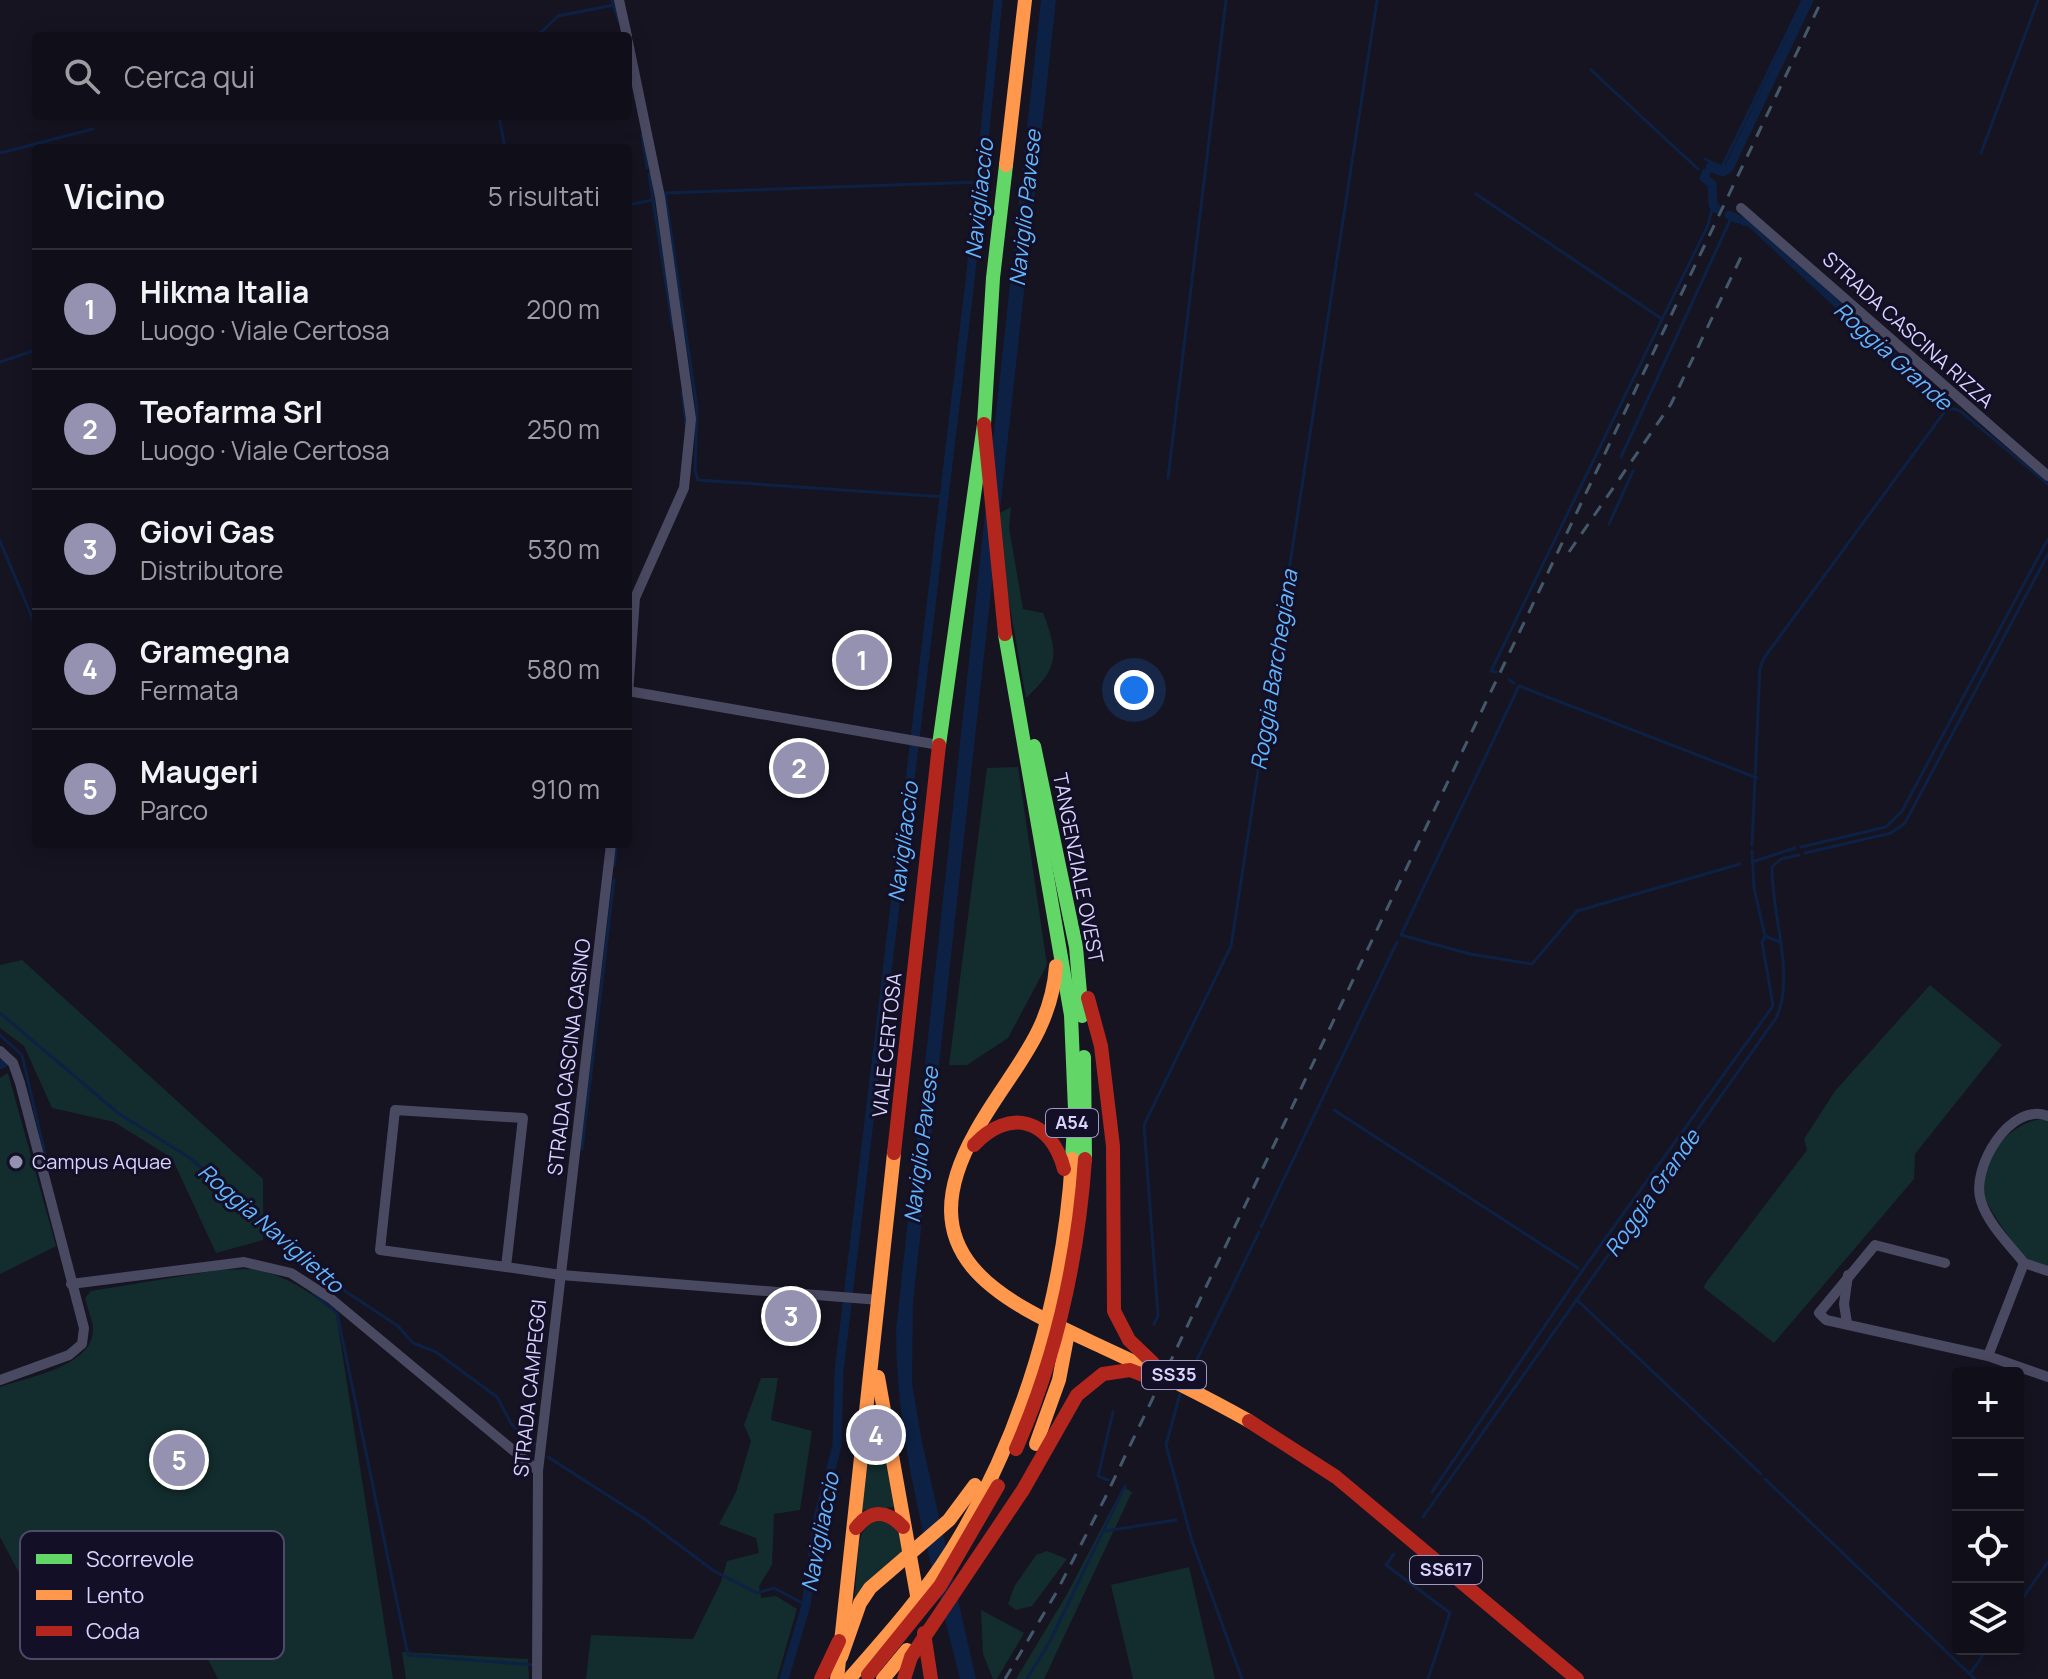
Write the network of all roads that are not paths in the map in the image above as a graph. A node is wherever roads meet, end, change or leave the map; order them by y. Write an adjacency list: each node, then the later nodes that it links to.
1 (619, 0): 3 (street)
2 (1025, 0): 6 (main road)
3 (626, 32)
4 (632, 61): 9 (street)
5 (1743, 209): 7 (street, STRADA CASCINA RIZZA)
6 (984, 424): 8 (main road, TANGENZIALE OVEST / A54); 11 (main road, VIALE CERTOSA)
7 (2048, 476)
8 (999, 587): 13 (main road, TANGENZIALE OVEST / A54); 14 (main road, TANGENZIALE OVEST / A54)
9 (632, 639)
10 (632, 694): 11 (street)
11 (935, 744): 27 (main road, VIALE CERTOSA)
12 (611, 848): 25 (street, STRADA CASCINA CASINO)
13 (1052, 922): 17 (main road); 22 (main road, TANGENZIALE OVEST / A54)
14 (1076, 947): 18 (main road, TANGENZIALE OVEST / A54); 34 (main road, SS35)
15 (0, 1051): 26 (street)
16 (2048, 1116): 20 (street)
17 (959, 1173): 22 (main road, SS617); 34 (main road, SS617)
18 (1079, 1240): 36 (main road, TANGENZIALE OVEST / A54); 37 (main road)
19 (1945, 1263): 24 (street)
20 (2024, 1263): 23 (street); 30 (street)
21 (506, 1267): 21 (street); 25 (street)
22 (1057, 1268): 33 (main road, TANGENZIALE OVEST / A54)
23 (2048, 1271)
24 (1848, 1273): 28 (street); 28 (street)
25 (561, 1275): 27 (street, STRADA CAMPEGGI); 35 (street, STRADA CAMPEGGI)
26 (71, 1284): 32 (street); 35 (street)
27 (880, 1300): 29 (main road, VIALE CERTOSA)
28 (1847, 1323): 30 (street)
29 (876, 1349): 38 (main road); 39 (main road)
30 (1988, 1356): 31 (street)
31 (2048, 1377)
32 (0, 1380)
33 (1021, 1402): 36 (main road, TANGENZIALE OVEST / A54); 42 (main road)
34 (1240, 1414): 37 (main road); 51 (main road, SS617)
35 (538, 1471): 43 (street, STRADA CAMPEGGI)
36 (999, 1472): 46 (main road, TANGENZIALE OVEST / A54); 47 (main road, TANGENZIALE OVEST / A54)
37 (997, 1526): 40 (main road)
38 (904, 1527): 39 (main road); 50 (main road)
39 (854, 1533): 41 (main road)
40 (942, 1612): 48 (main road); 49 (main road)
41 (843, 1631): 42 (main road); 44 (main road)
42 (841, 1657): 45 (main road)
43 (537, 1679)
44 (821, 1679)
45 (837, 1679)
46 (849, 1679)
47 (865, 1679)
48 (883, 1679)
49 (904, 1679)
50 (931, 1679)
51 (1577, 1679)

